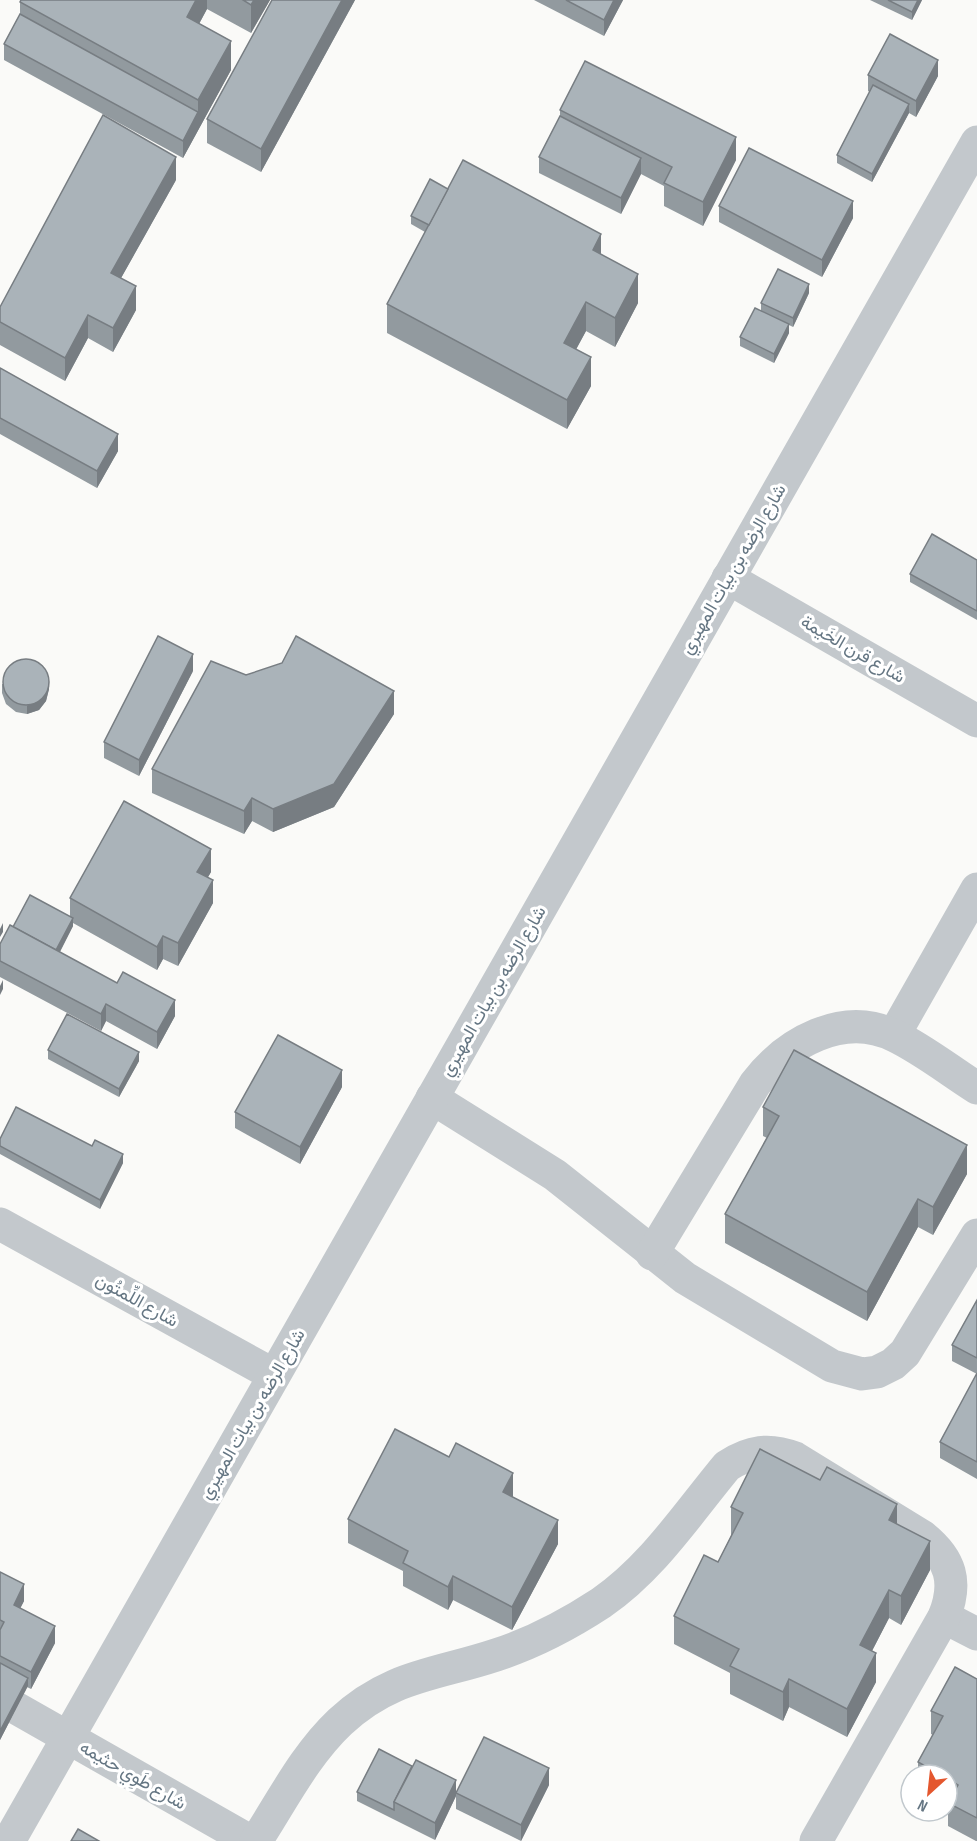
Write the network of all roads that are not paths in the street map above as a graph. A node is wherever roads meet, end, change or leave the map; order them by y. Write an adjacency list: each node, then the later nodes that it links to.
1 (977, 142): 2 (street, شارع الرضه بن بيات المهيري)
2 (728, 578): 3 (street, شارع قرن الخَيمة); 7 (street, شارع الرضه بن بيات المهيري)
3 (977, 720)
4 (977, 889): 5 (street)
5 (894, 1035): 6 (street); 10 (street)
6 (977, 1088)
7 (432, 1098): 10 (street); 11 (street, شارع الرضه بن بيات المهيري)
8 (0, 1224): 11 (street, شارع اللِّمتُون)
9 (977, 1235): 10 (street)
10 (652, 1254)
11 (274, 1375): 15 (street, شارع الرضه بن بيات المهيري)
12 (944, 1617): 13 (street); 18 (street); 19 (street)
13 (977, 1634)
14 (16, 1708): 15 (street, شارع طَوِي حثيمه)
15 (68, 1738): 16 (street, شارع الرضه بن بيات المهيري); 17 (street, شارع طَوِي حثيمه)
16 (9, 1841)
17 (250, 1841)
18 (256, 1841)
19 (816, 1841)

